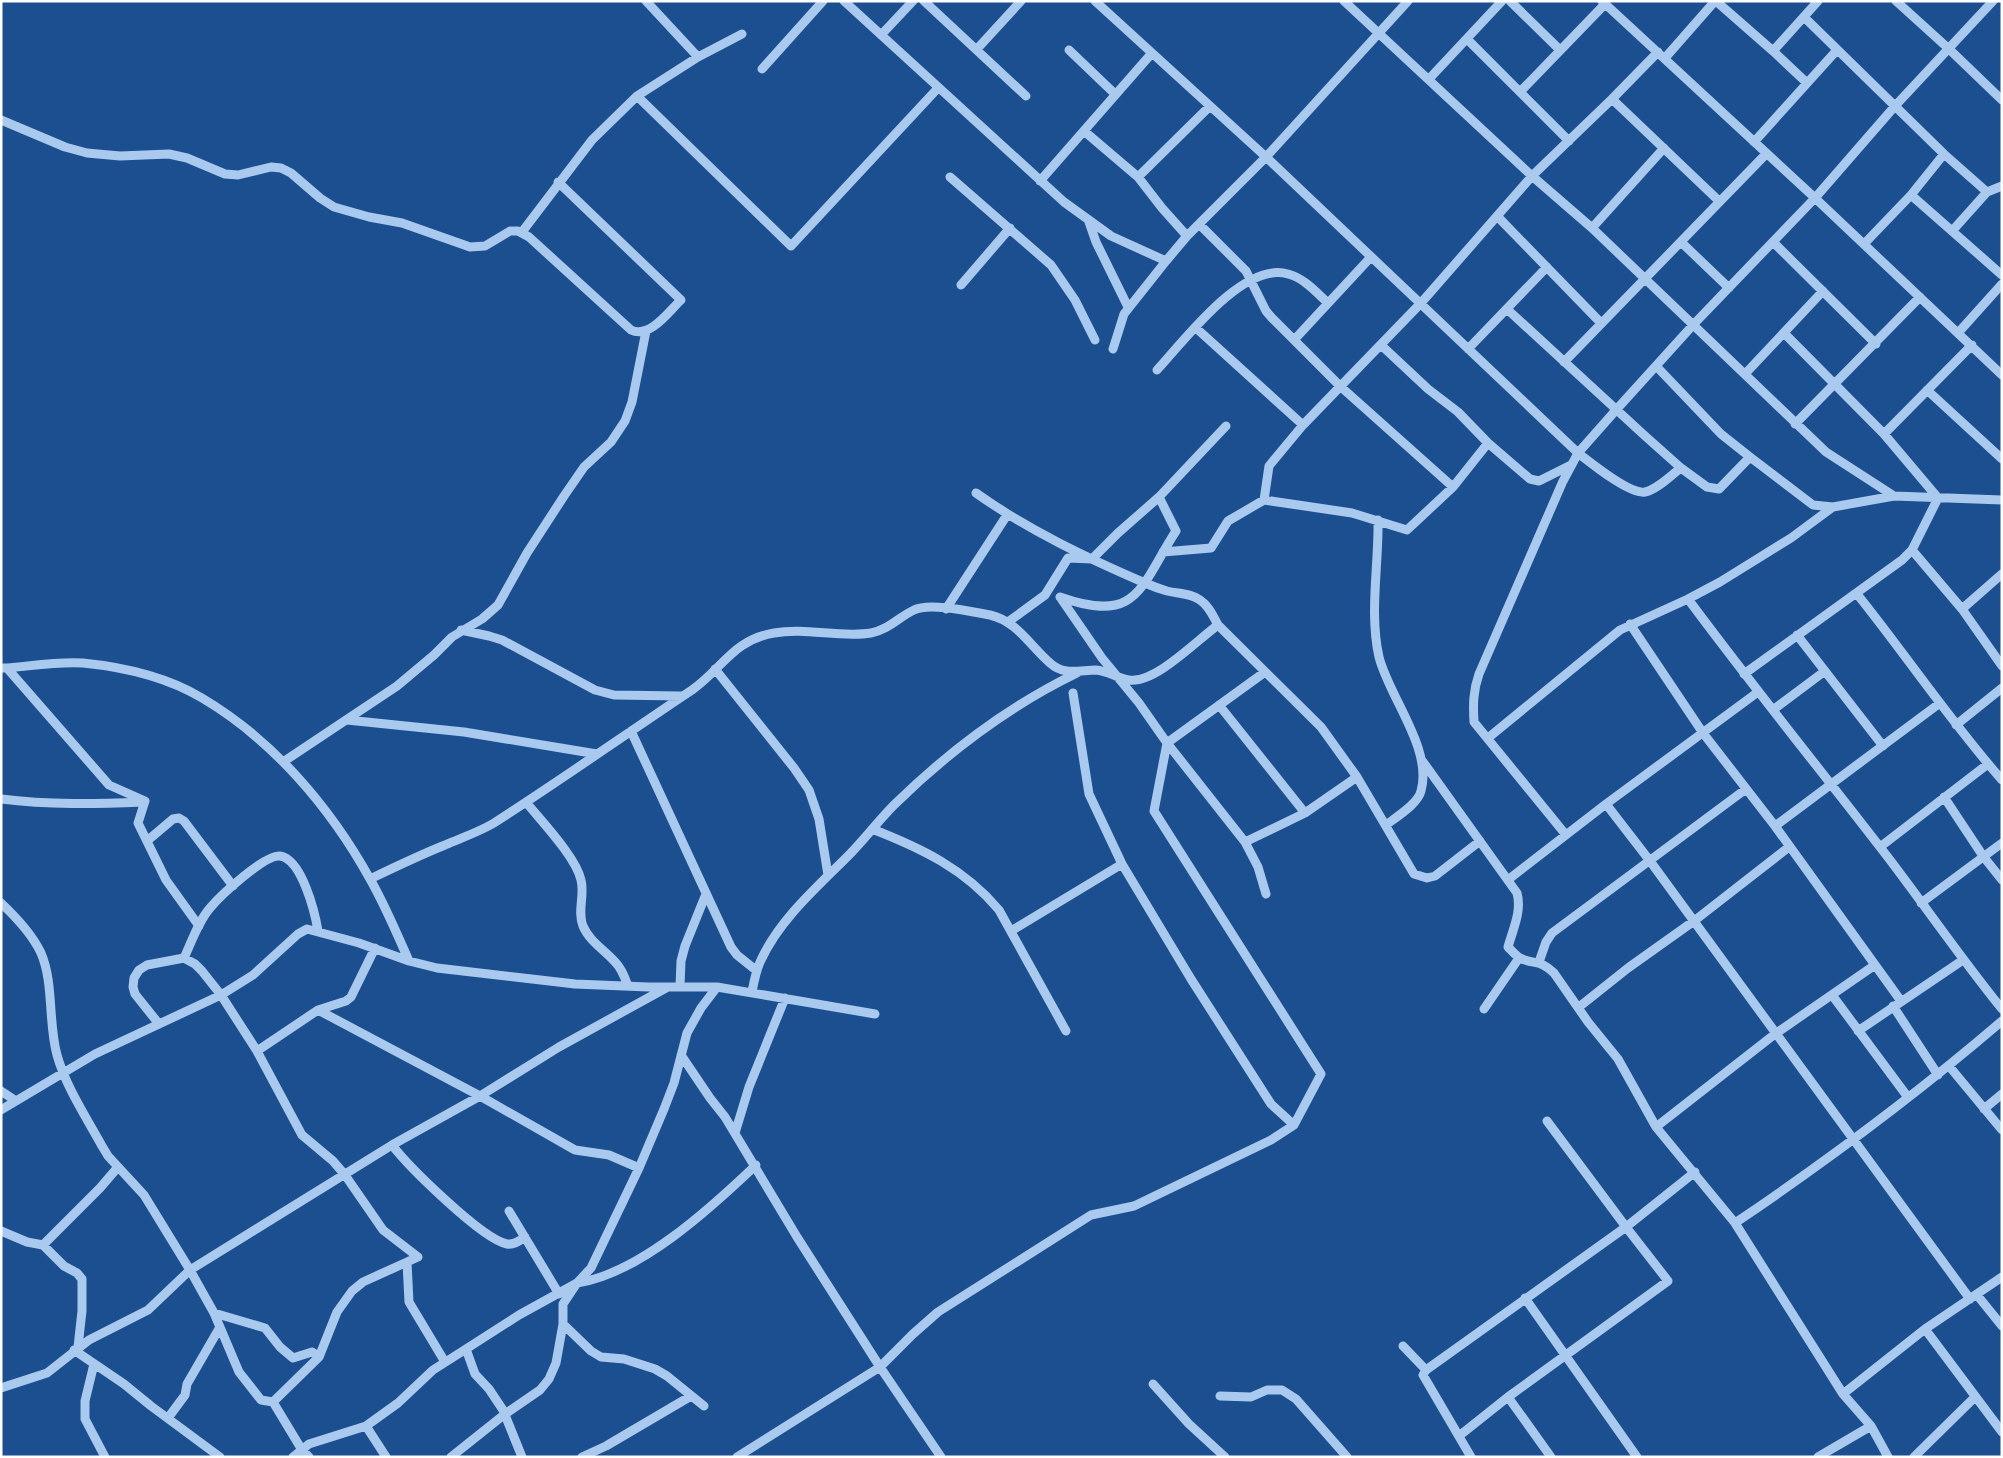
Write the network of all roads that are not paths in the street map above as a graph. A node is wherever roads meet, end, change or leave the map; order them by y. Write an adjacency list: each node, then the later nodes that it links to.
1 (646, 1): 30 (street)
2 (823, 1): 31 (street)
3 (844, 1): 20 (street)
4 (913, 1): 20 (street)
5 (924, 1): 22 (street)
6 (1095, 1): 28 (street)
7 (1344, 1): 19 (street)
8 (1408, 1): 19 (street)
9 (1502, 1): 21 (street)
10 (1510, 1): 23 (street)
11 (1716, 1): 27 (street); 29 (street)
12 (1818, 1): 17 (street)
13 (1896, 1): 24 (street)
14 (1993, 1): 24 (street)
15 (1017, 2): 22 (street)
16 (1603, 2): 23 (street); 29 (street)
17 (1804, 17): 26 (street); 27 (street)
18 (742, 34): 30 (street)
19 (1379, 34): 32 (street); 50 (street)
20 (881, 35): 34 (street)
21 (1467, 39): 32 (street); 35 (street)
22 (977, 49): 38 (street)
23 (1560, 49): 35 (street)
24 (1949, 49): 40 (street); 42 (street)
25 (1069, 50): 36 (street)
26 (1837, 50): 33 (street); 42 (street)
27 (1773, 51): 33 (street)
28 (1152, 53): 36 (street); 41 (street)
29 (1662, 55): 39 (street); 46 (street)
30 (698, 57): 37 (street)
31 (762, 69)
32 (1430, 79): 51 (street)
33 (1807, 83): 46 (street)
34 (938, 88): 37 (street); 55 (street)
35 (1520, 92): 45 (street)
36 (1115, 94): 44 (street)
37 (637, 96): 54 (street)
38 (1026, 96)
39 (1612, 99): 45 (street); 47 (street)
40 (2002, 100)
41 (1210, 106): 50 (street); 53 (street)
42 (1895, 106): 49 (street); 59 (street)
43 (1, 120): 67 (street)
44 (1084, 131): 53 (street); 55 (street)
45 (1569, 141): 51 (street)
46 (1754, 142): 48 (street)
47 (1664, 148): 60 (street); 65 (street)
48 (1766, 154): 59 (street); 60 (street)
49 (1944, 154): 57 (street); 58 (street)
50 (1266, 157): 63 (street); 72 (street)
51 (1532, 176): 61 (street); 65 (street)
52 (950, 177): 64 (street)
53 (1138, 177): 68 (street)
54 (558, 182): 67 (street); 90 (street)
55 (1040, 182): 62 (street)
56 (2002, 186): 57 (street)
57 (1987, 192): 66 (street)
58 (1911, 194): 66 (street); 71 (street)
59 (1815, 198): 70 (street); 71 (street)
60 (1719, 202): 69 (street)
61 (1498, 216): 74 (street); 84 (street)
62 (1089, 222): 73 (street); 85 (street)
63 (1200, 225): 68 (street); 77 (street)
64 (1010, 228): 79 (street); 93 (street)
65 (1592, 228): 76 (street)
66 (1953, 230): 75 (street)
67 (522, 232): 90 (street)
68 (1187, 236): 73 (street)
69 (1681, 242): 76 (street); 80 (street)
70 (1773, 242): 80 (street); 81 (street)
71 (1864, 244): 82 (street)
72 (1371, 257): 83 (street); 84 (street)
73 (1166, 261): 85 (street)
74 (1547, 267): 86 (street); 87 (street)
75 (2002, 275)
76 (1644, 278): 87 (street); 88 (street)
77 (1251, 280): 83 (street); 89 (street); 94 (street)
78 (2002, 284): 92 (street)
79 (961, 285)
80 (1729, 288): 88 (street)
81 (1823, 291): 91 (street); 95 (street)
82 (1920, 297): 92 (street); 95 (street)
83 (1328, 303): 94 (street)
84 (1420, 303): 96 (street); 99 (street)
85 (1128, 307): 98 (street)
86 (1508, 310): 99 (street); 100 (street)
87 (1601, 323): 100 (street)
88 (1693, 325): 101 (street); 103 (street)
89 (1196, 328): 102 (street); 111 (street)
90 (646, 331): 143 (street)
91 (1784, 333): 103 (street); 105 (street)
92 (1958, 333): 97 (street)
93 (1095, 340)
94 (1294, 340): 106 (street)
95 (1876, 344): 105 (street)
96 (1382, 345): 106 (street); 113 (street)
97 (1972, 345): 104 (street); 107 (street)
98 (1114, 349)
99 (1468, 349): 114 (street)
100 (1564, 362): 108 (street)
101 (1657, 366): 108 (street); 115 (street)
102 (1157, 370)
103 (1745, 374): 109 (street)
104 (2002, 375)
105 (1834, 385): 109 (street); 112 (street)
106 (1341, 387): 111 (street); 119 (street)
107 (1927, 390): 112 (street); 116 (street)
108 (1616, 410): 114 (street); 118 (street)
109 (1795, 424): 121 (street)
110 (1226, 426): 122 (street)
111 (1303, 426): 124 (street)
112 (1884, 434): 123 (street)
113 (1488, 443): 117 (street); 119 (street)
114 (1578, 453): 117 (street); 118 (street)
115 (1750, 458): 118 (street); 126 (street)
116 (2002, 459)
117 (1571, 465): 164 (street)
118 (1681, 468)
119 (1453, 487): 128 (street)
120 (976, 493): 127 (street)
121 (1894, 496): 123 (street); 126 (street)
122 (1159, 497): 130 (street); 131 (street)
123 (1938, 498): 125 (street); 129 (street)
124 (1264, 500): 128 (street); 130 (street)
125 (2002, 500)
126 (1833, 507): 137 (street)
127 (1007, 514): 131 (street); 138 (street)
128 (1378, 520): 168 (street)
129 (1912, 550): 135 (street); 139 (street)
130 (1162, 552): 133 (street)
131 (1092, 559): 133 (street); 134 (street)
132 (2002, 574): 139 (street)
133 (1146, 583): 136 (street); 142 (street)
134 (1049, 592): 136 (street); 140 (street)
135 (1857, 594): 144 (street); 157 (street)
136 (1060, 597): 152 (street)
137 (1688, 599): 141 (street); 151 (street)
138 (946, 609): 140 (street); 147 (street)
139 (1962, 609): 145 (street)
140 (1008, 622): 149 (street)
141 (1630, 624): 163 (street); 164 (street)
142 (1218, 625): 150 (street); 152 (street)
143 (461, 630): 156 (street); 160 (street)
144 (1797, 634): 148 (street); 151 (street)
145 (2002, 666)
146 (4, 668): 169 (street); 177 (street)
147 (715, 669): 156 (street); 194 (street)
148 (1825, 671): 159 (street); 166 (street)
149 (1080, 672): 152 (street); 183 (street)
150 (1265, 672): 158 (street); 171 (street)
151 (1744, 674): 154 (street)
152 (1118, 676): 165 (street)
153 (2002, 688): 161 (street)
154 (1758, 692): 159 (street); 163 (street)
155 (1073, 693): 193 (street)
156 (681, 696): 162 (street)
157 (1940, 703): 161 (street); 166 (street)
158 (1219, 705): 165 (street); 180 (street)
159 (1774, 709): 173 (street)
160 (347, 720): 167 (street); 169 (street)
161 (1956, 725): 170 (street)
162 (631, 730): 167 (street); 199 (street)
163 (1703, 733): 174 (street); 179 (street)
164 (1488, 738): 184 (street)
165 (1167, 743): 187 (street); 249 (street)
166 (1883, 746): 173 (street)
167 (597, 754): 178 (street)
168 (1421, 759): 181 (street); 186 (street)
169 (283, 762): 195 (street)
170 (1988, 764): 172 (street); 175 (street)
171 (1357, 777): 180 (street); 181 (street)
172 (2002, 780)
173 (1831, 785): 182 (street); 189 (street)
174 (1746, 788): 182 (street); 192 (street)
175 (1944, 798): 189 (street); 191 (street)
176 (1, 799): 177 (street)
177 (145, 801): 185 (street)
178 (526, 802): 195 (street); 215 (street)
179 (1606, 804): 184 (street); 192 (street)
180 (1305, 813): 187 (street)
181 (1386, 824): 186 (street)
182 (1775, 826): 190 (street)
183 (872, 829): 194 (street); 205 (street)
184 (1566, 835): 196 (street)
185 (147, 841): 198 (street); 204 (street)
186 (1480, 841): 196 (street)
187 (1245, 842): 200 (street)
188 (2002, 843): 191 (street)
189 (1880, 847): 202 (street)
190 (1789, 848): 203 (street); 213 (street)
191 (1983, 856): 197 (street); 202 (street)
192 (1650, 861): 203 (street); 212 (street)
193 (1122, 864): 205 (street); 249 (street)
194 (828, 875): 214 (street)
195 (370, 879): 211 (street)
196 (1508, 879): 209 (street)
197 (2002, 880)
198 (233, 886): 204 (street); 206 (street)
199 (706, 894): 214 (street); 217 (street)
200 (1266, 894)
201 (1, 903): 239 (street)
202 (1921, 903): 210 (street)
203 (1694, 921): 226 (street); 235 (street)
204 (199, 926): 208 (street)
205 (1011, 930): 233 (street)
206 (318, 931): 207 (street); 220 (street)
207 (375, 948): 211 (street); 228 (street)
208 (184, 958): 220 (street); 232 (street)
209 (1519, 958): 212 (street); 227 (street)
210 (1963, 960): 223 (street); 224 (street)
211 (409, 961): 215 (street)
212 (1539, 962): 226 (street)
213 (1875, 965): 221 (street); 224 (street)
214 (757, 971): 219 (street)
215 (628, 986): 216 (street)
216 (669, 986): 217 (street); 243 (street)
217 (680, 986): 218 (street)
218 (717, 987): 219 (street); 237 (street)
219 (752, 992): 222 (street)
220 (221, 995): 232 (street); 236 (street)
221 (1832, 995): 234 (street); 235 (street)
222 (785, 998): 230 (street); 252 (street)
223 (1998, 998): 229 (street)
224 (1901, 1001): 225 (street)
225 (1893, 1006): 234 (street); 240 (street)
226 (1579, 1007): 250 (street)
227 (1484, 1009)
228 (318, 1010): 236 (street); 243 (street)
229 (2002, 1010)
230 (875, 1014)
231 (2002, 1021): 238 (street)
232 (159, 1024): 239 (street)
233 (1066, 1031)
234 (1858, 1031): 244 (street)
235 (1775, 1034): 250 (street); 253 (street)
236 (257, 1051): 259 (street)
237 (681, 1055): 252 (street); 257 (street)
238 (1949, 1066): 240 (street); 246 (street)
239 (62, 1072): 245 (street); 256 (street)
240 (1938, 1075): 244 (street)
241 (1, 1090): 245 (street)
242 (2002, 1094): 246 (street)
243 (480, 1096): 254 (street); 257 (street)
244 (1907, 1096): 253 (street)
245 (16, 1101): 247 (street)
246 (1984, 1109): 251 (street)
247 (1, 1110)
248 (1547, 1121): 262 (street)
249 (1294, 1125): 285 (street)
250 (1656, 1126): 258 (street)
251 (2002, 1130)
252 (735, 1133): 255 (street)
253 (1853, 1139): 261 (street); 271 (street)
254 (392, 1145): 259 (street); 264 (street)
255 (756, 1165): 269 (street); 285 (street)
256 (118, 1167): 265 (street); 267 (street)
257 (639, 1168): 269 (street)
258 (1694, 1172): 261 (street); 262 (street)
259 (345, 1174): 266 (street); 267 (street)
260 (509, 1211): 264 (street)
261 (1735, 1223): 289 (street)
262 (1626, 1227): 272 (street); 281 (street)
263 (1, 1231): 265 (street)
264 (525, 1237): 270 (street)
265 (44, 1246): 280 (street)
266 (407, 1262): 282 (street); 283 (street)
267 (190, 1270): 273 (street); 280 (street)
268 (2002, 1277): 271 (street)
269 (577, 1284): 270 (street); 274 (street)
270 (559, 1294): 279 (street)
271 (1974, 1297): 276 (street); 277 (street)
272 (1525, 1298): 281 (street); 286 (street)
273 (214, 1312): 275 (street); 282 (street)
274 (563, 1324): 290 (street); 296 (street)
275 (220, 1326): 294 (street); 297 (street)
276 (2002, 1326)
277 (1925, 1329): 289 (street); 293 (street)
278 (1403, 1346): 286 (street)
279 (466, 1348): 283 (street); 296 (street)
280 (76, 1349): 284 (street); 288 (street)
281 (1566, 1356): 292 (street); 317 (street)
282 (319, 1357): 294 (street)
283 (445, 1362): 298 (street)
284 (94, 1364): 297 (street); 305 (street)
285 (880, 1367): 313 (street); 314 (street)
286 (1426, 1370): 301 (street)
287 (1154, 1384): 303 (street)
288 (1, 1388)
289 (1844, 1394): 299 (street)
290 (691, 1396): 295 (street); 312 (street)
291 (1220, 1396): 304 (street)
292 (1508, 1397): 301 (street); 316 (street)
293 (1975, 1397): 300 (street); 320 (street)
294 (273, 1402): 302 (street)
295 (704, 1406)
296 (505, 1414): 310 (street); 311 (street)
297 (168, 1418): 306 (street)
298 (366, 1426): 302 (street); 309 (street)
299 (1871, 1426): 318 (street); 319 (street)
300 (2002, 1432)
301 (1459, 1436): 315 (street)
302 (302, 1450): 307 (street); 308 (street)
303 (1221, 1456)
304 (1346, 1456)
305 (105, 1457)
306 (220, 1457)
307 (293, 1457)
308 (309, 1457)
309 (386, 1457)
310 (451, 1457)
311 (522, 1457)
312 (582, 1457)
313 (737, 1457)
314 (940, 1457)
315 (1471, 1457)
316 (1552, 1457)
317 (1637, 1457)
318 (1818, 1457)
319 (1888, 1457)
320 (1914, 1457)

